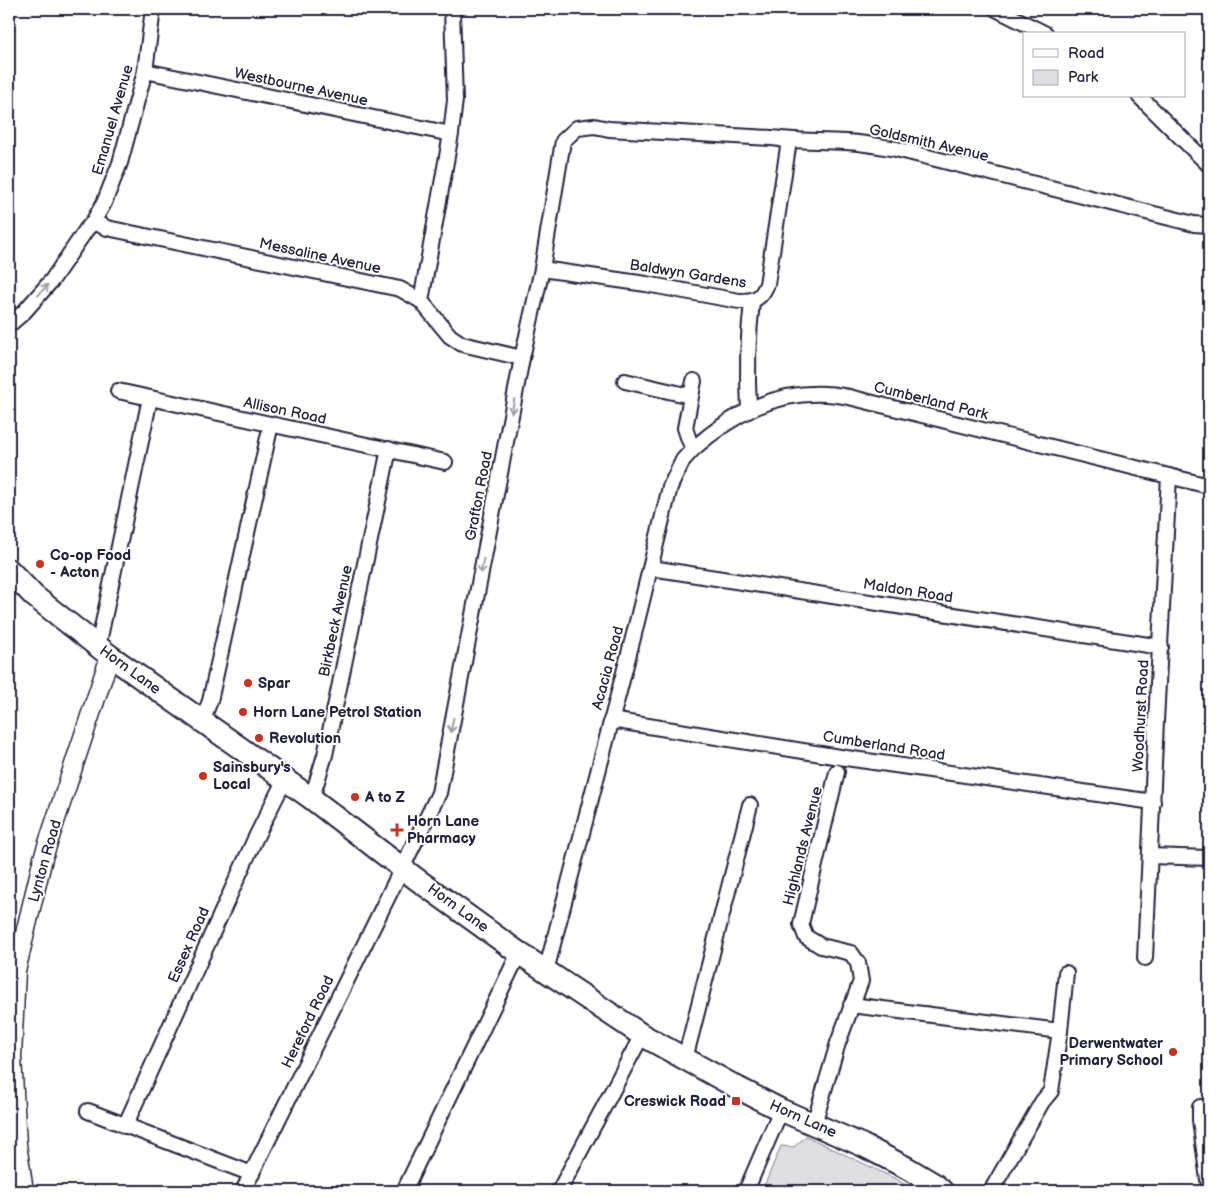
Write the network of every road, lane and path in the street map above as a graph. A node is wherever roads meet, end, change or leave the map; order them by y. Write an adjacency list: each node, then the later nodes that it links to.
1 (153, 9): 5 (street, Emanuel Avenue)
2 (452, 9): 8 (street)
3 (996, 9): 4 (street)
4 (1042, 32)
5 (145, 71): 8 (street, Westbourne Avenue); 11 (street, Emanuel Avenue)
6 (1141, 98): 10 (street)
7 (577, 128): 9 (street, Goldsmith Avenue); 13 (street, Grafton Road)
8 (451, 134): 14 (street)
9 (789, 140): 12 (street, Goldsmith Avenue); 15 (street, Baldwyn Gardens)
10 (1209, 165)
11 (93, 222): 14 (street, Messaline Avenue); 16 (street, Emanuel Avenue, one-way to 11)
12 (1209, 225)
13 (542, 269): 15 (street, Baldwyn Gardens); 17 (street, Grafton Road)
14 (421, 301): 17 (street, Messaline Avenue)
15 (752, 301): 23 (street)
16 (9, 325)
17 (522, 358): 43 (street, Grafton Road, one-way to 43)
18 (694, 380): 21 (street)
19 (625, 382): 21 (street)
20 (118, 391): 22 (street, Allison Road)
21 (690, 396): 25 (street)
22 (150, 398): 24 (street, Allison Road); 33 (street)
23 (749, 409): 25 (street, Cumberland Park); 28 (street, Cumberland Park)
24 (271, 424): 26 (street, Allison Road); 35 (street)
25 (694, 448): 30 (street, Acacia Road)
26 (389, 449): 27 (street, Allison Road); 38 (street, Birkbeck Avenue)
27 (445, 462)
28 (1169, 476): 29 (street, Cumberland Park); 32 (street, Woodhurst Road)
29 (1209, 486)
30 (651, 568): 32 (street, Maldon Road); 34 (street, Acacia Road)
31 (9, 570): 33 (main road, Horn Lane)
32 (1161, 647): 39 (street, Woodhurst Road)
33 (104, 651): 35 (main road, Horn Lane); 59 (street, Lynton Road)
34 (611, 720): 39 (street, Cumberland Road); 46 (street, Acacia Road)
35 (202, 721): 37 (main road, Horn Lane)
36 (837, 772): 48 (street, Highlands Avenue)
37 (285, 779): 38 (main road, Horn Lane); 56 (street, Essex Road)
38 (311, 798): 43 (main road, Horn Lane)
39 (1153, 802): 41 (street, Woodhurst Road)
40 (750, 804): 51 (street)
41 (1150, 856): 42 (street); 45 (street, Woodhurst Road)
42 (1209, 858)
43 (402, 867): 44 (main road, Horn Lane); 57 (street, Hereford Road)
44 (520, 953): 46 (main road, Horn Lane); 61 (street)
45 (1145, 958)
46 (546, 971): 50 (main road, Horn Lane)
47 (1066, 973): 49 (street)
48 (851, 1005): 49 (street); 55 (street, Highlands Avenue)
49 (1060, 1031): 65 (street)
50 (642, 1035): 51 (main road, Horn Lane); 62 (street)
51 (684, 1059): 53 (main road, Horn Lane)
52 (1205, 1107): 58 (street)
53 (781, 1110): 55 (main road, Horn Lane); 63 (street)
54 (88, 1111): 56 (street)
55 (814, 1124): 64 (main road, Horn Lane)
56 (126, 1126): 57 (street)
57 (252, 1174): 60 (street, Hereford Road)
58 (1209, 1187)
59 (24, 1191)
60 (243, 1191)
61 (404, 1191)
62 (559, 1191)
63 (746, 1191)
64 (942, 1191)
65 (991, 1191)

